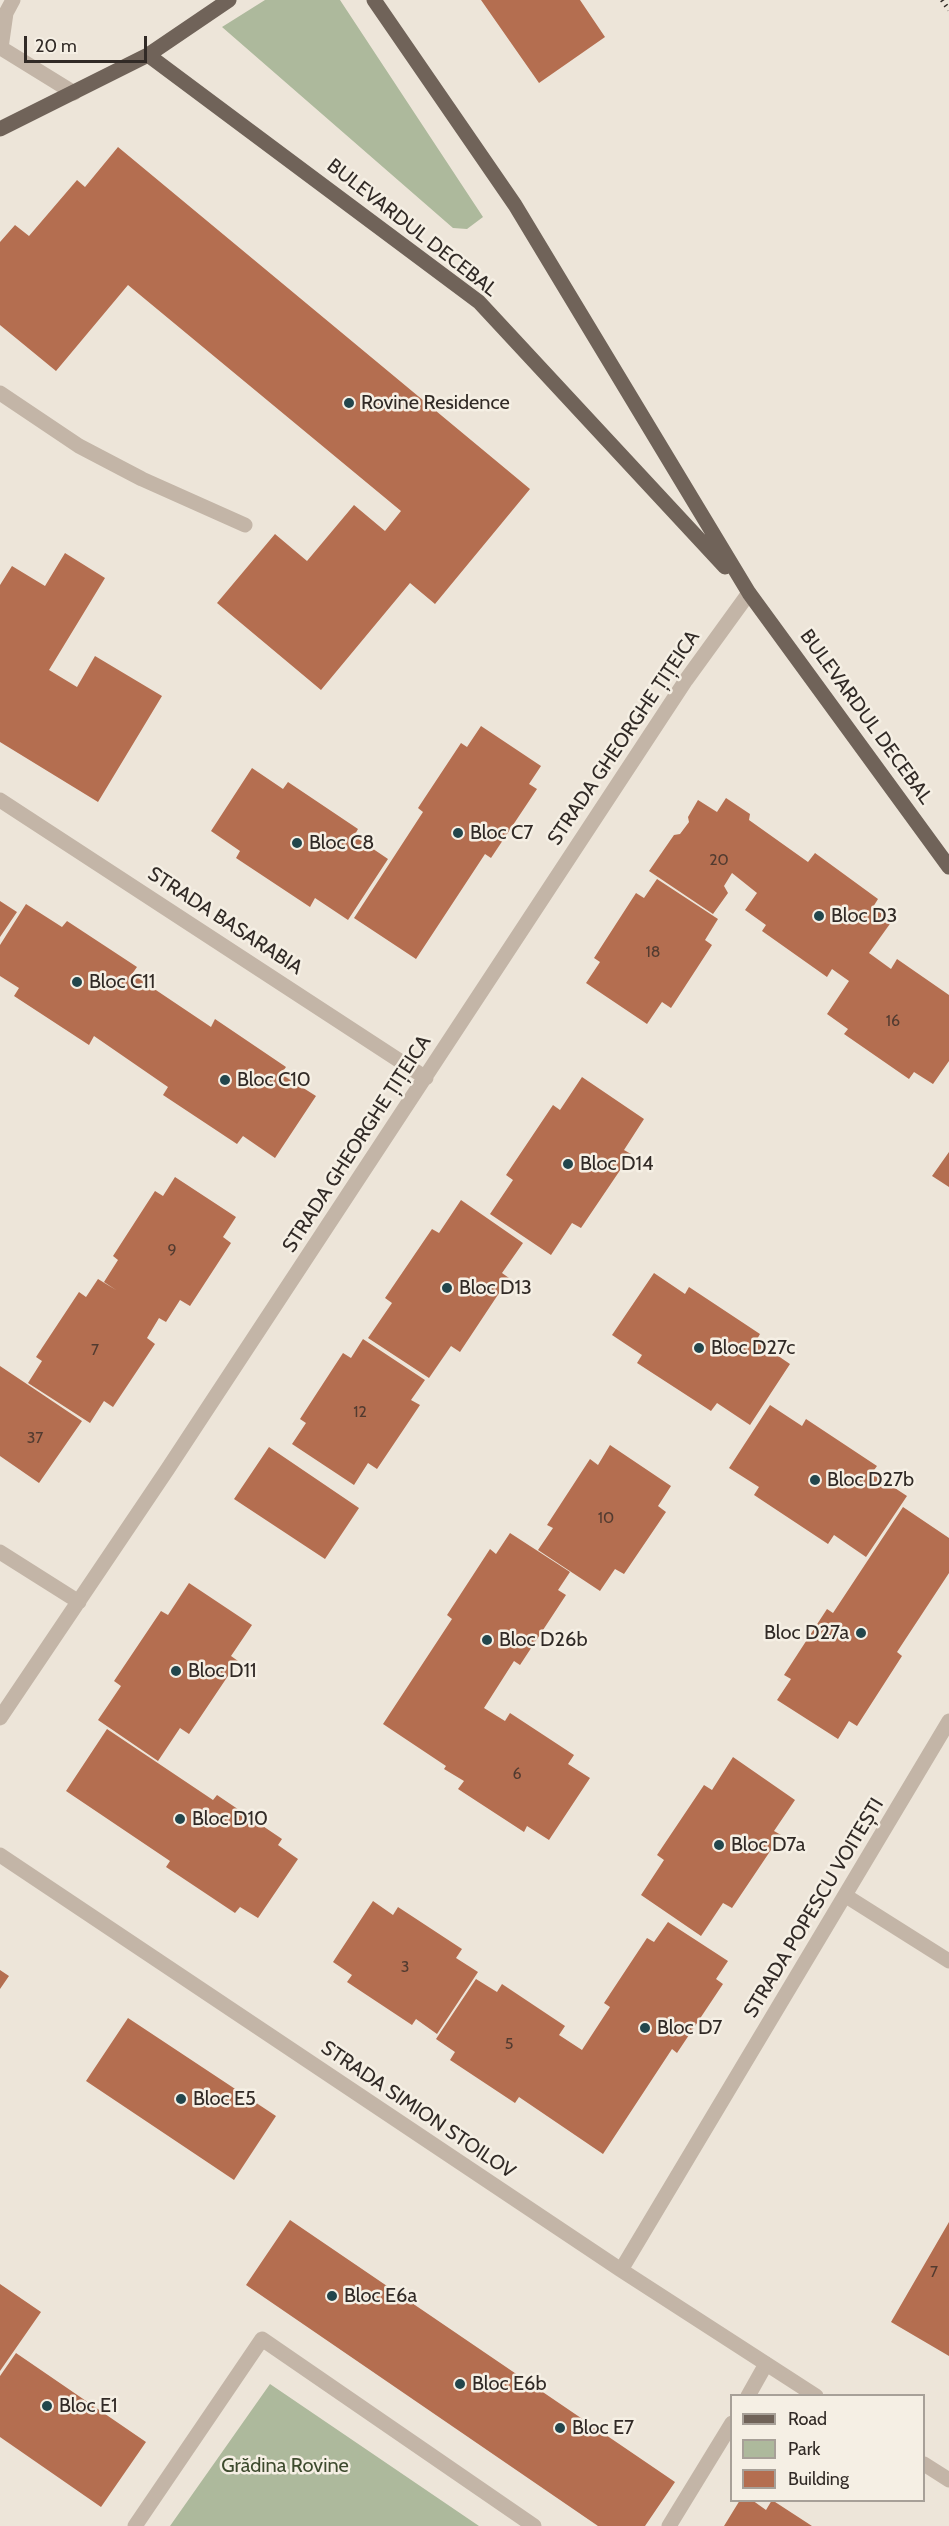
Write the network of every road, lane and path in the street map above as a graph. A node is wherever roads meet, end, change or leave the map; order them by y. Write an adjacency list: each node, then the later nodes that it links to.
1 (13, 0): 4 (street)
2 (229, 0): 5 (main road)
3 (374, 0): 10 (main road, BULEVARDUL DECEBAL)
4 (1, 47): 6 (street)
5 (148, 55): 6 (main road); 10 (main road, BULEVARDUL DECEBAL)
6 (74, 93): 7 (main road)
7 (0, 129)
8 (0, 393): 9 (street)
9 (245, 525)
10 (749, 593): 12 (main road, BULEVARDUL DECEBAL); 13 (street, STRADA GHEORGHE ȚIȚEICA)
11 (0, 800): 13 (street, STRADA BASARABIA)
12 (949, 867)
13 (426, 1078): 15 (street, STRADA GHEORGHE ȚIȚEICA)
14 (0, 1552): 15 (street)
15 (79, 1602): 16 (street, STRADA GHEORGHE ȚIȚEICA)
16 (0, 1718)
17 (949, 1721): 19 (street, STRADA POPESCU VOITEȘTI)
18 (0, 1855): 21 (street, STRADA SIMION STOILOV)
19 (846, 1896): 20 (street); 21 (street, STRADA POPESCU VOITEȘTI)
20 (949, 1961)
21 (621, 2270): 22 (street, STRADA SIMION STOILOV)
22 (766, 2364): 23 (street); 24 (street, STRADA SIMION STOILOV)
23 (749, 2394)
24 (813, 2394)
25 (730, 2425): 30 (street)
26 (925, 2465): 27 (street)
27 (949, 2480)
28 (135, 2526): 29 (street)
29 (534, 2526)
30 (669, 2526)

